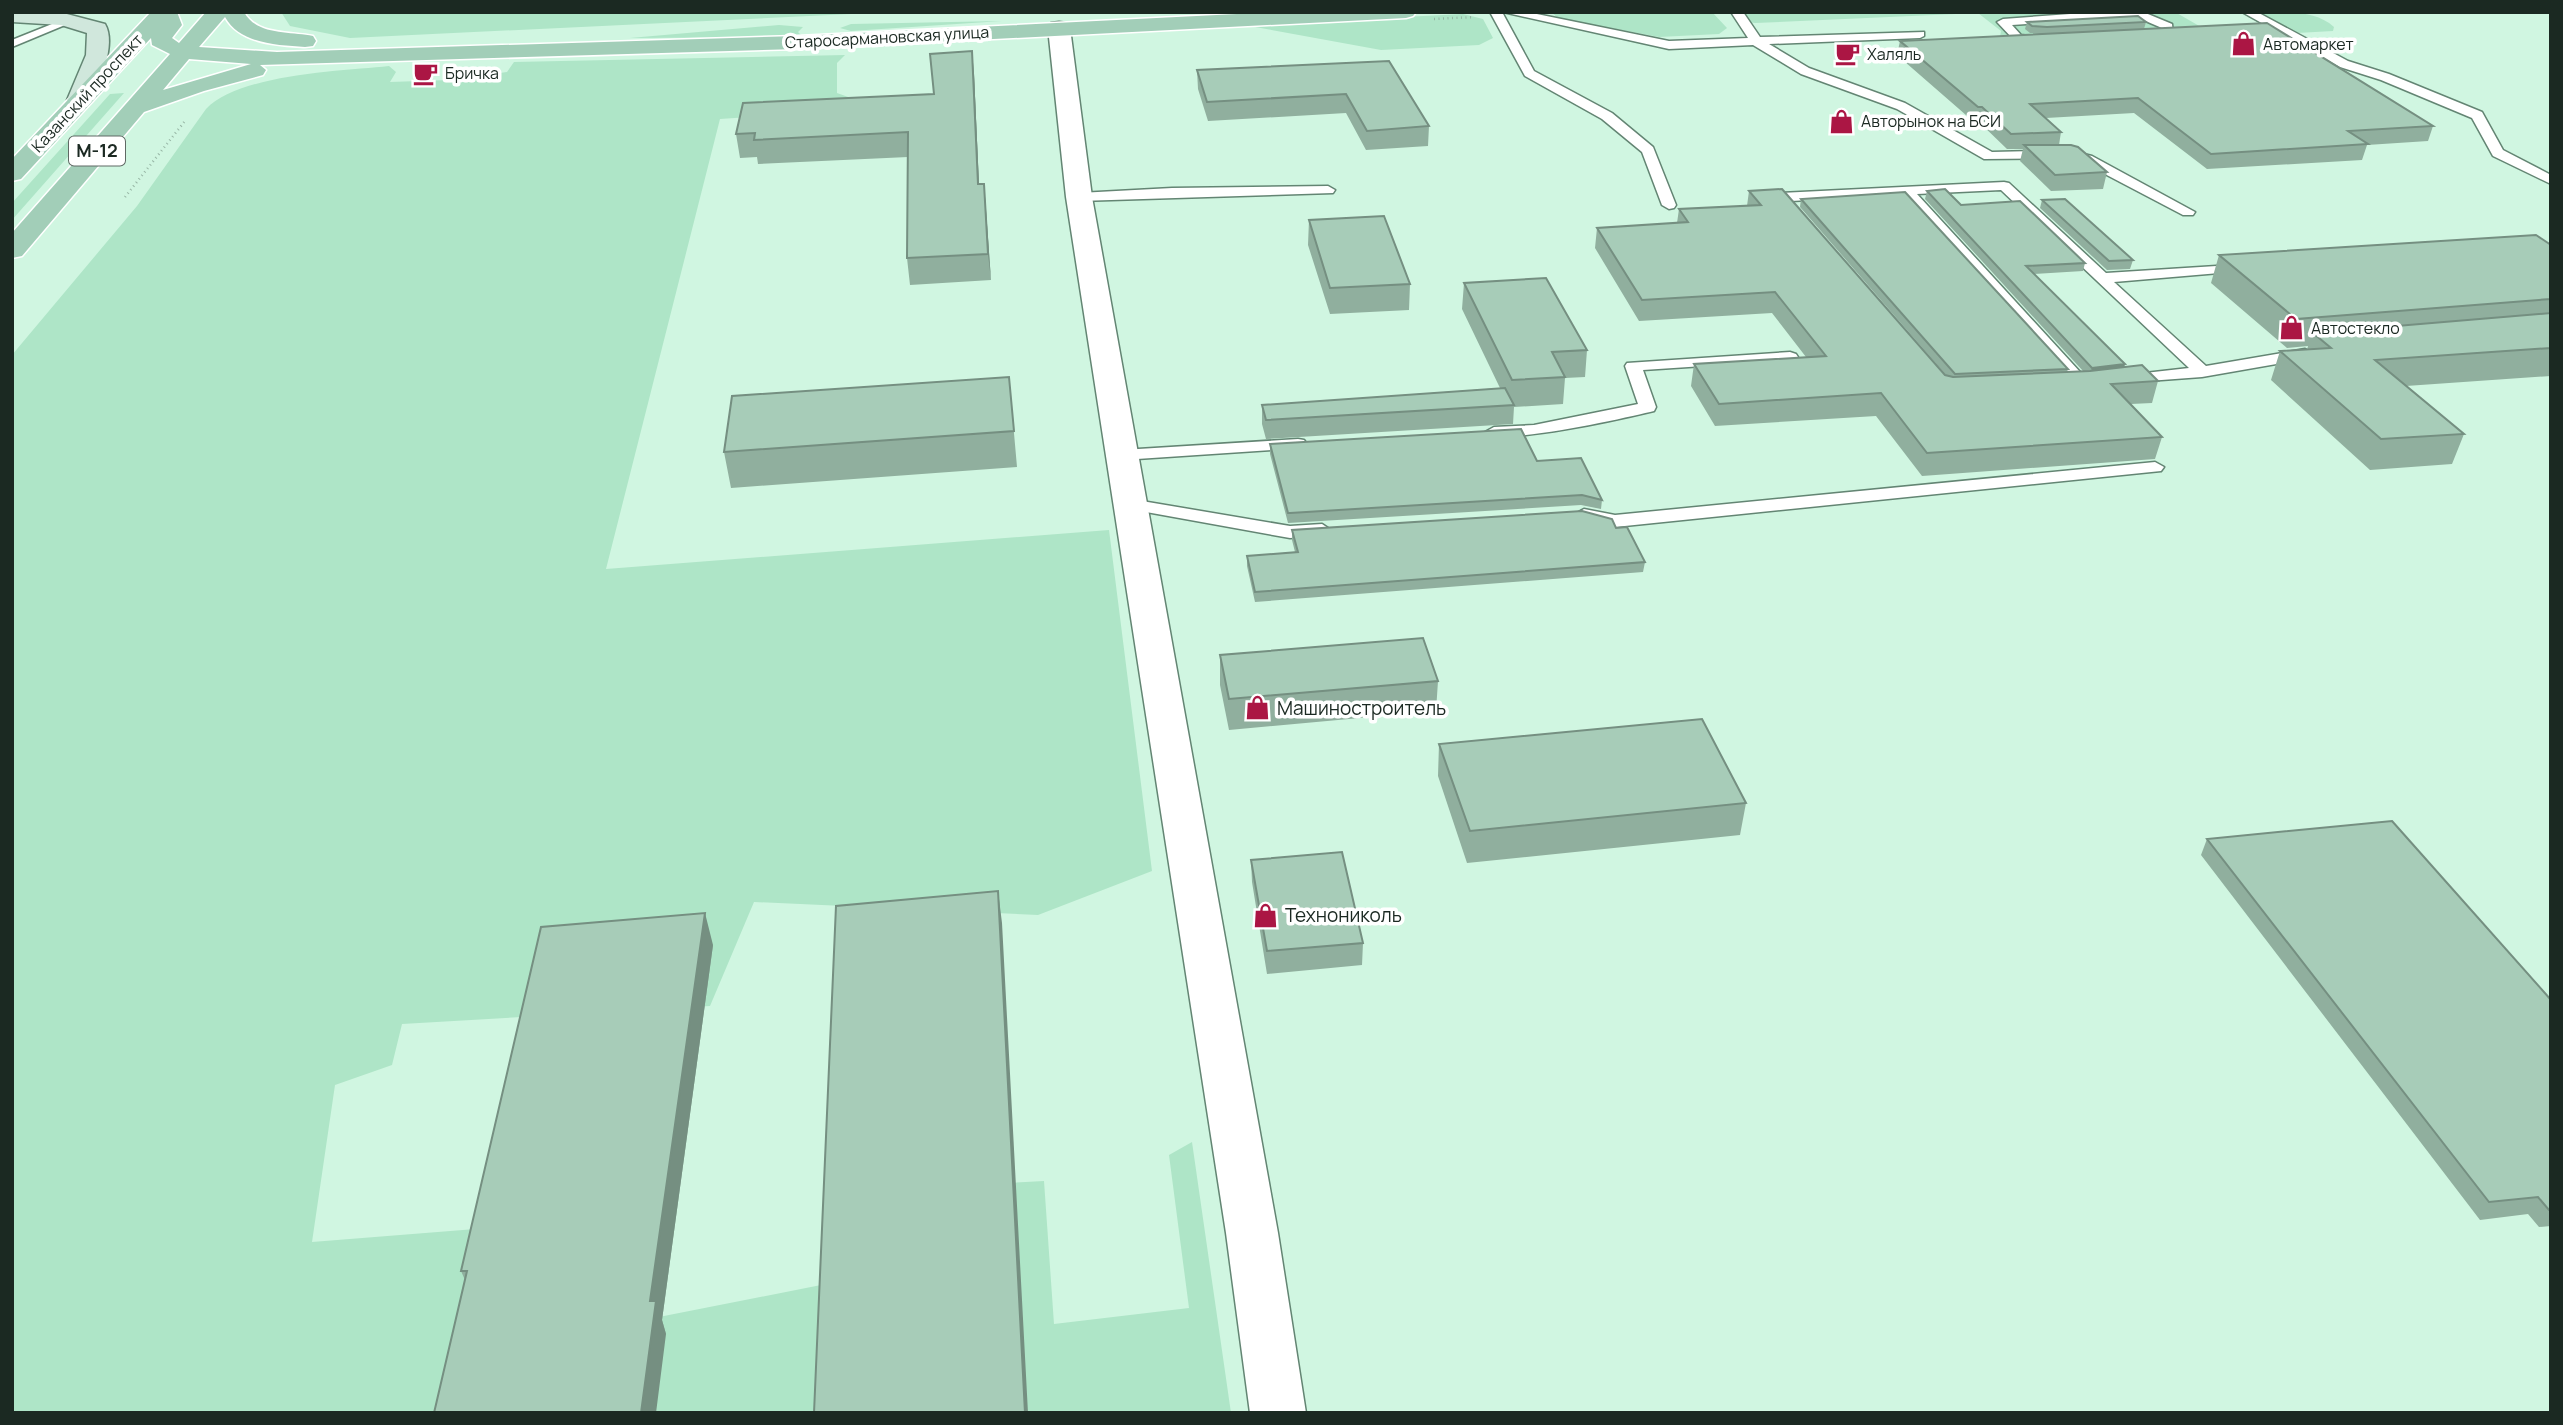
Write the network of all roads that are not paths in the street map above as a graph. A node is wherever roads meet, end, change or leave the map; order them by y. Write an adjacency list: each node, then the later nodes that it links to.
1 (164, 12): 20 (main road); 22 (main road, Казанский проспект / М-12)
2 (218, 12): 20 (main road, М-12)
3 (233, 12): 14 (main road, Старосармановская улица)
4 (1174, 12): 14 (main road, Старосармановская улица)
5 (1406, 12): 13 (main road, Старосармановская улица)
6 (1496, 12): 30 (lane)
7 (1509, 12): 18 (lane)
8 (1737, 12): 18 (lane)
9 (2248, 12): 26 (lane)
10 (13, 14): 12 (main road)
11 (2078, 15): 16 (lane); 17 (lane)
12 (71, 20): 19 (lane); 22 (main road)
13 (1059, 28): 14 (main road, Старосармановская улица); 29 (street)
14 (852, 30): 21 (main road, Старосармановская улица)
15 (1920, 34): 18 (lane)
16 (2133, 36)
17 (2058, 40)
18 (1757, 41): 24 (lane)
19 (12, 44)
20 (183, 53): 21 (main road); 23 (main road, М-12)
21 (368, 56): 23 (main road)
22 (79, 100): 25 (main road, Казанский проспект / М-12)
23 (134, 108): 33 (main road, М-12)
24 (1996, 171): 28 (lane); 31 (lane); 35 (lane)
25 (12, 174)
26 (2551, 180)
27 (1328, 190): 29 (lane)
28 (1906, 191): 32 (lane); 39 (lane)
29 (1079, 197): 43 (street)
30 (1669, 205)
31 (2188, 212)
32 (1807, 228)
33 (12, 250)
34 (2252, 266): 35 (lane)
35 (2102, 278): 38 (lane)
36 (2316, 353): 38 (lane)
37 (1790, 357): 41 (lane)
38 (2202, 372): 39 (lane)
39 (2097, 383): 40 (lane)
40 (2057, 386)
41 (1479, 433)
42 (1316, 443): 43 (lane)
43 (1122, 455): 45 (street)
44 (2155, 467): 46 (lane)
45 (1130, 504): 47 (lane); 48 (street)
46 (1567, 514)
47 (1345, 528)
48 (1279, 1413)

